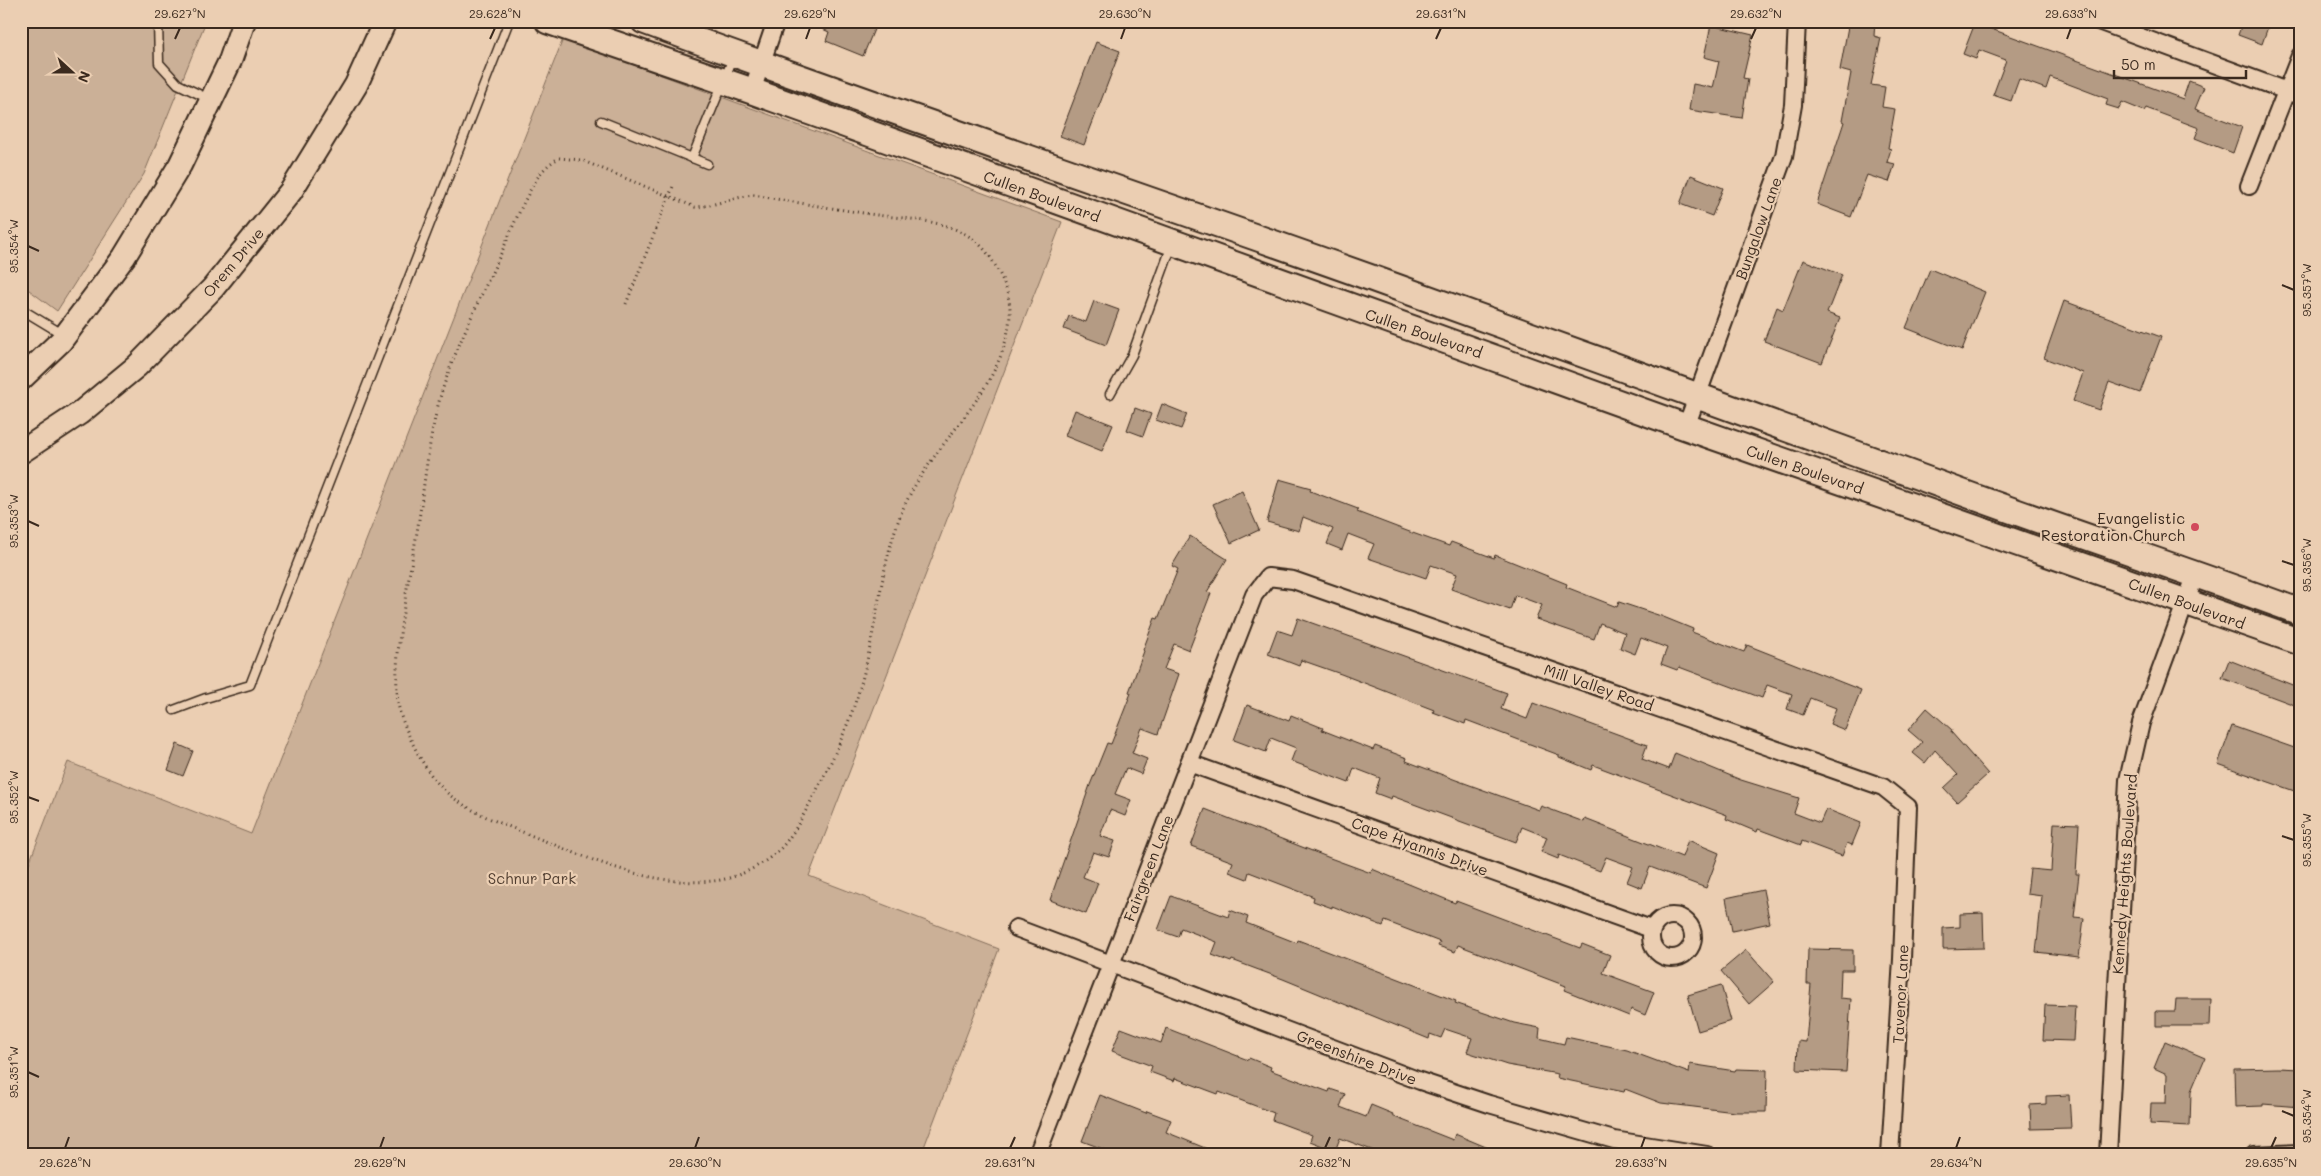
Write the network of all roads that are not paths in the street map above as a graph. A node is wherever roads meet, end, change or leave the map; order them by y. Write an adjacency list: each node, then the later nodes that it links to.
1 (158, 21): 16 (lane)
2 (244, 21): 16 (main road)
3 (385, 21): 32 (main road, Orem Drive)
4 (509, 21): 40 (lane)
5 (548, 21): 13 (main road, Cullen Boulevard)
6 (644, 21): 10 (main road, Cullen Boulevard)
7 (776, 21): 12 (street)
8 (1797, 21): 30 (street, Bungalow Lane)
9 (2098, 21): 15 (street)
10 (734, 54): 12 (main road, Cullen Boulevard); 13 (lane)
11 (2300, 56): 15 (street)
12 (762, 64): 14 (street); 20 (main road, Cullen Boulevard)
13 (725, 82): 14 (main road, Cullen Boulevard); 18 (lane)
14 (752, 91): 22 (main road, Cullen Boulevard)
15 (2293, 93): 21 (street)
16 (211, 100): 27 (main road)
17 (601, 121): 18 (lane)
18 (692, 158): 19 (lane)
19 (707, 164)
20 (1059, 169): 22 (main road); 24 (main road, Cullen Boulevard)
21 (2249, 186)
22 (1049, 199): 23 (main road, Cullen Boulevard)
23 (1173, 243): 26 (main road, Cullen Boulevard); 29 (lane)
24 (1378, 280): 26 (main road); 30 (main road, Cullen Boulevard)
25 (21, 309): 27 (lane)
26 (1365, 312): 31 (main road, Cullen Boulevard)
27 (65, 336): 28 (main road)
28 (21, 379)
29 (1110, 394)
30 (1697, 396): 31 (street, Bungalow Lane); 33 (main road, Cullen Boulevard)
31 (1686, 427): 34 (main road, Cullen Boulevard)
32 (21, 452)
33 (1958, 491): 34 (main road); 35 (main road, Cullen Boulevard)
34 (1947, 519): 37 (main road, Cullen Boulevard)
35 (2196, 574): 37 (street, Kennedy Heights Boulevard); 38 (main road, Cullen Boulevard)
36 (1262, 584): 41 (street, Fairgreen Lane); 42 (street, Mill Valley Road)
37 (2186, 602): 39 (main road, Cullen Boulevard); 50 (street, Kennedy Heights Boulevard)
38 (2300, 612)
39 (2300, 642)
40 (174, 710)
41 (1189, 762): 44 (street, Cape Hyannis Drive); 45 (street, Fairgreen Lane)
42 (1907, 833): 49 (street, Tavenor Lane)
43 (1016, 928): 45 (street, Greenshire Drive)
44 (1652, 929)
45 (1111, 962): 47 (street, Fairgreen Lane); 48 (street, Greenshire Drive)
46 (2300, 1153): 51 (street)
47 (1037, 1155)
48 (1707, 1155)
49 (1890, 1155)
50 (2108, 1155)
51 (2254, 1155)

